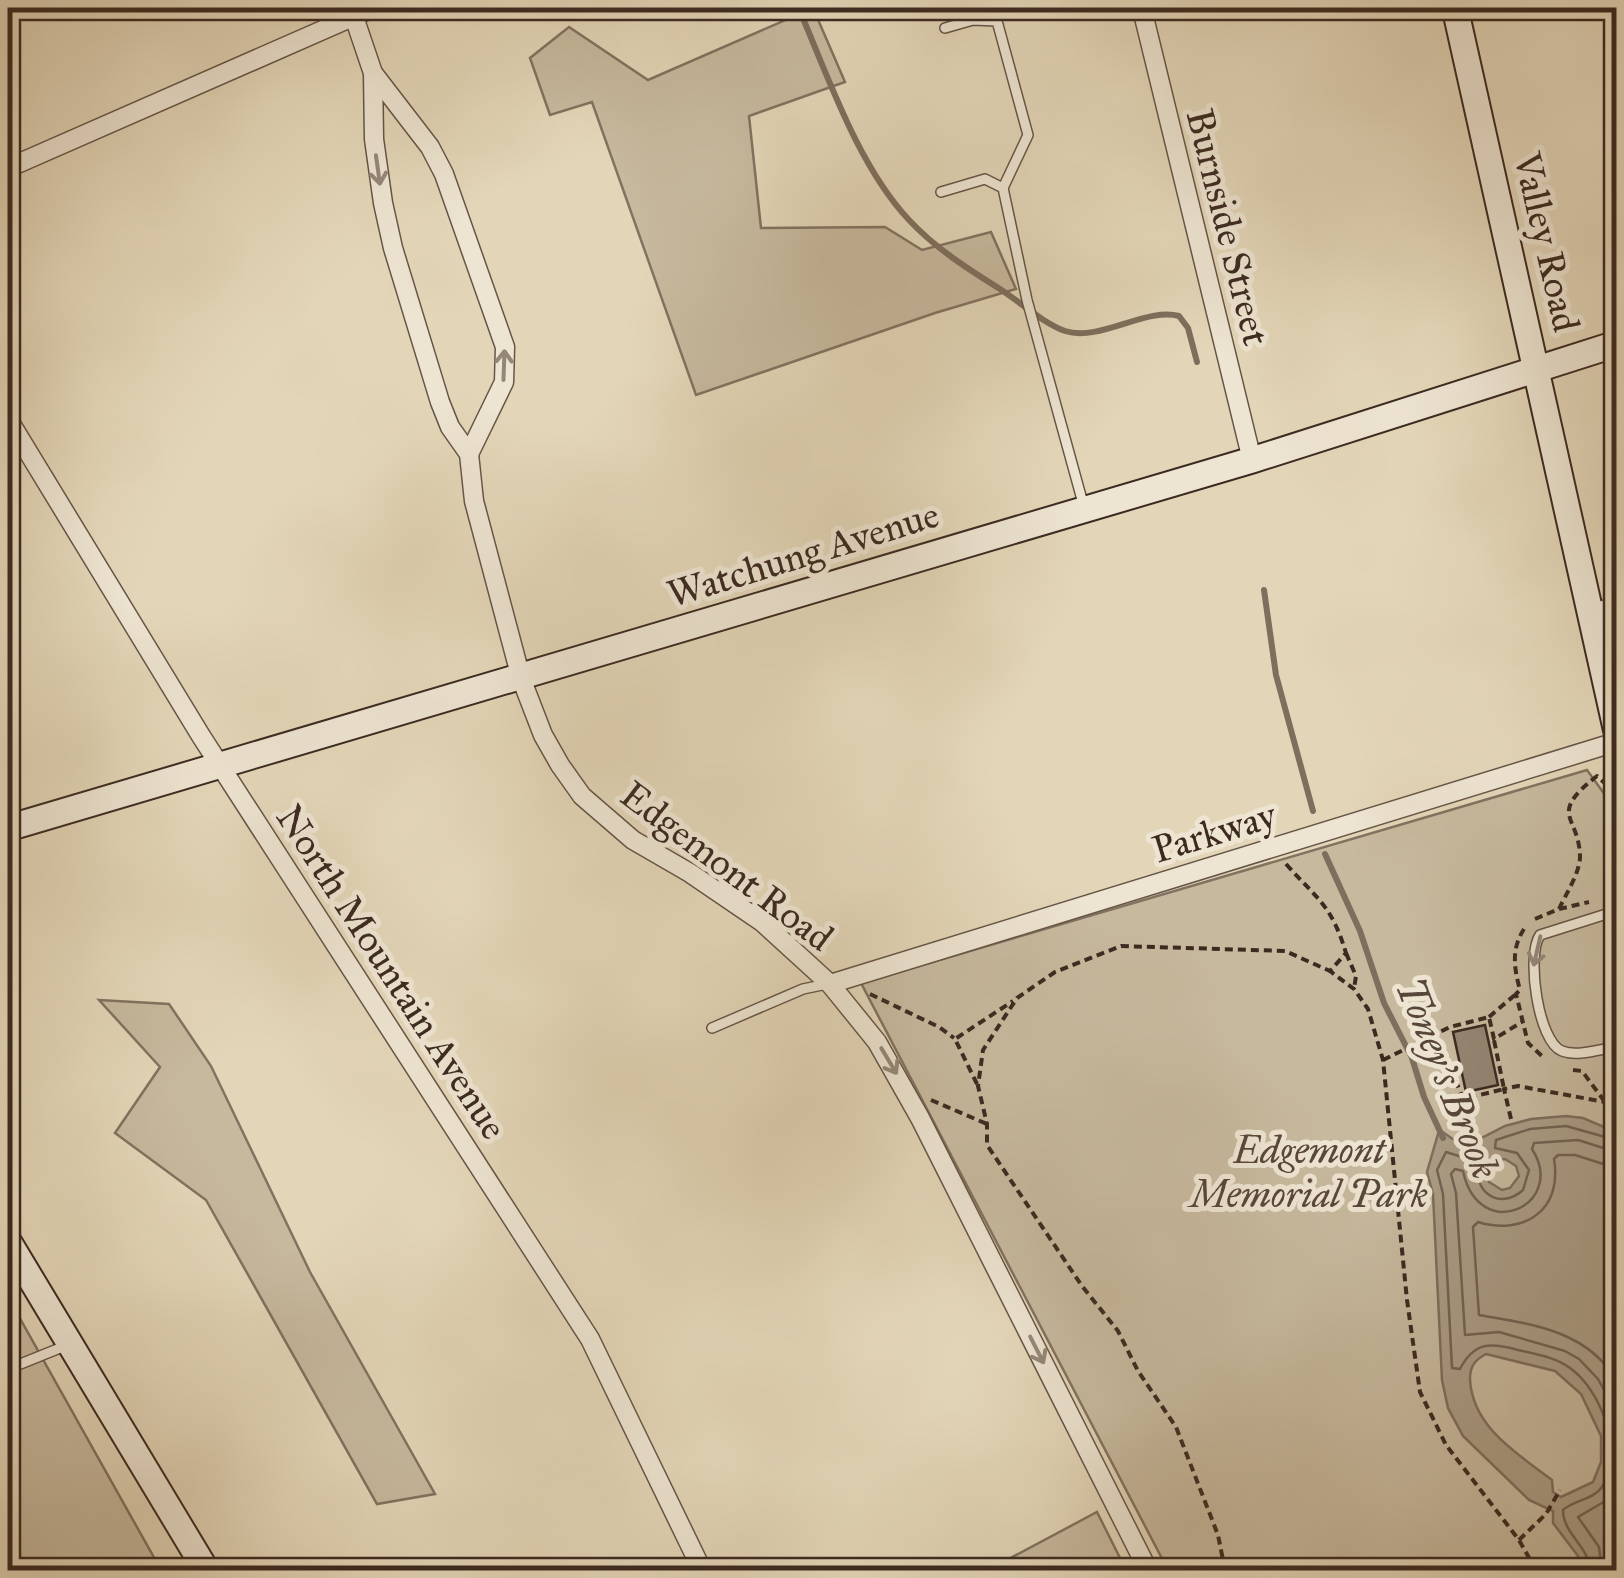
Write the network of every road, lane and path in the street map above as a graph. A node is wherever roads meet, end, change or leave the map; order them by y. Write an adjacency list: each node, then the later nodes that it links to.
1 (373, 8): 4 (street)
2 (1144, 8): 14 (street, Burnside Street)
3 (1456, 8): 11 (street, Valley Road)
4 (352, 12): 6 (street, Edgemont Road); 7 (street)
5 (945, 28): 8 (lane)
6 (373, 72): 13 (street, Edgemont Road, one-way to 13); 13 (street, Edgemont Road, one-way to 6)
7 (8, 168)
8 (1003, 188): 9 (lane); 15 (lane)
9 (940, 192)
10 (1616, 344): 11 (street, Watchung Avenue)
11 (1536, 368): 14 (street, Watchung Avenue); 16 (street, Valley Road)
12 (8, 419): 20 (street, North Mountain Avenue)
13 (469, 454): 17 (street, Edgemont Road)
14 (1252, 460): 15 (street, Watchung Avenue)
15 (1085, 509): 17 (street, Watchung Avenue)
16 (1605, 610): 18 (street, Valley Road)
17 (521, 678): 20 (street, Watchung Avenue); 27 (street, Edgemont Road)
18 (1616, 728)
19 (1616, 742): 23 (street, Parkway)
20 (220, 766): 22 (street, Watchung Avenue); 55 (street, North Mountain Avenue)
21 (1616, 821): 30 (path)
22 (8, 828)
23 (1279, 846): 25 (path); 27 (street, Parkway)
24 (1616, 911): 38 (lane, one-way to 38)
25 (1346, 952): 26 (path); 28 (path)
26 (1330, 971): 28 (path); 31 (path)
27 (830, 984): 34 (lane); 56 (street, Edgemont Road, one-way to 56)
28 (1354, 989): 39 (path)
29 (870, 994): 35 (path)
30 (1516, 994): 32 (path); 33 (path)
31 (1017, 998): 35 (path); 42 (path)
32 (1489, 1017): 36 (path); 37 (path)
33 (1522, 1022): 37 (path); 40 (path)
34 (712, 1028)
35 (955, 1039): 42 (path)
36 (1422, 1039): 39 (path); 43 (path)
37 (1494, 1039): 43 (path)
38 (1616, 1047)
39 (1383, 1060): 53 (path)
40 (1550, 1064)
41 (1565, 1070): 45 (path)
42 (978, 1086): 48 (path)
43 (1504, 1089): 45 (path); 47 (path)
44 (922, 1096): 48 (path)
45 (1606, 1102): 46 (path)
46 (1616, 1107)
47 (1511, 1119)
48 (987, 1124): 57 (path)
49 (8, 1241): 50 (street)
50 (69, 1344): 51 (lane); 54 (street)
51 (8, 1369)
52 (1560, 1490): 53 (path)
53 (1519, 1540): 58 (path)
54 (206, 1570)
55 (702, 1570)
56 (1148, 1570)
57 (1225, 1570)
58 (1536, 1570)

